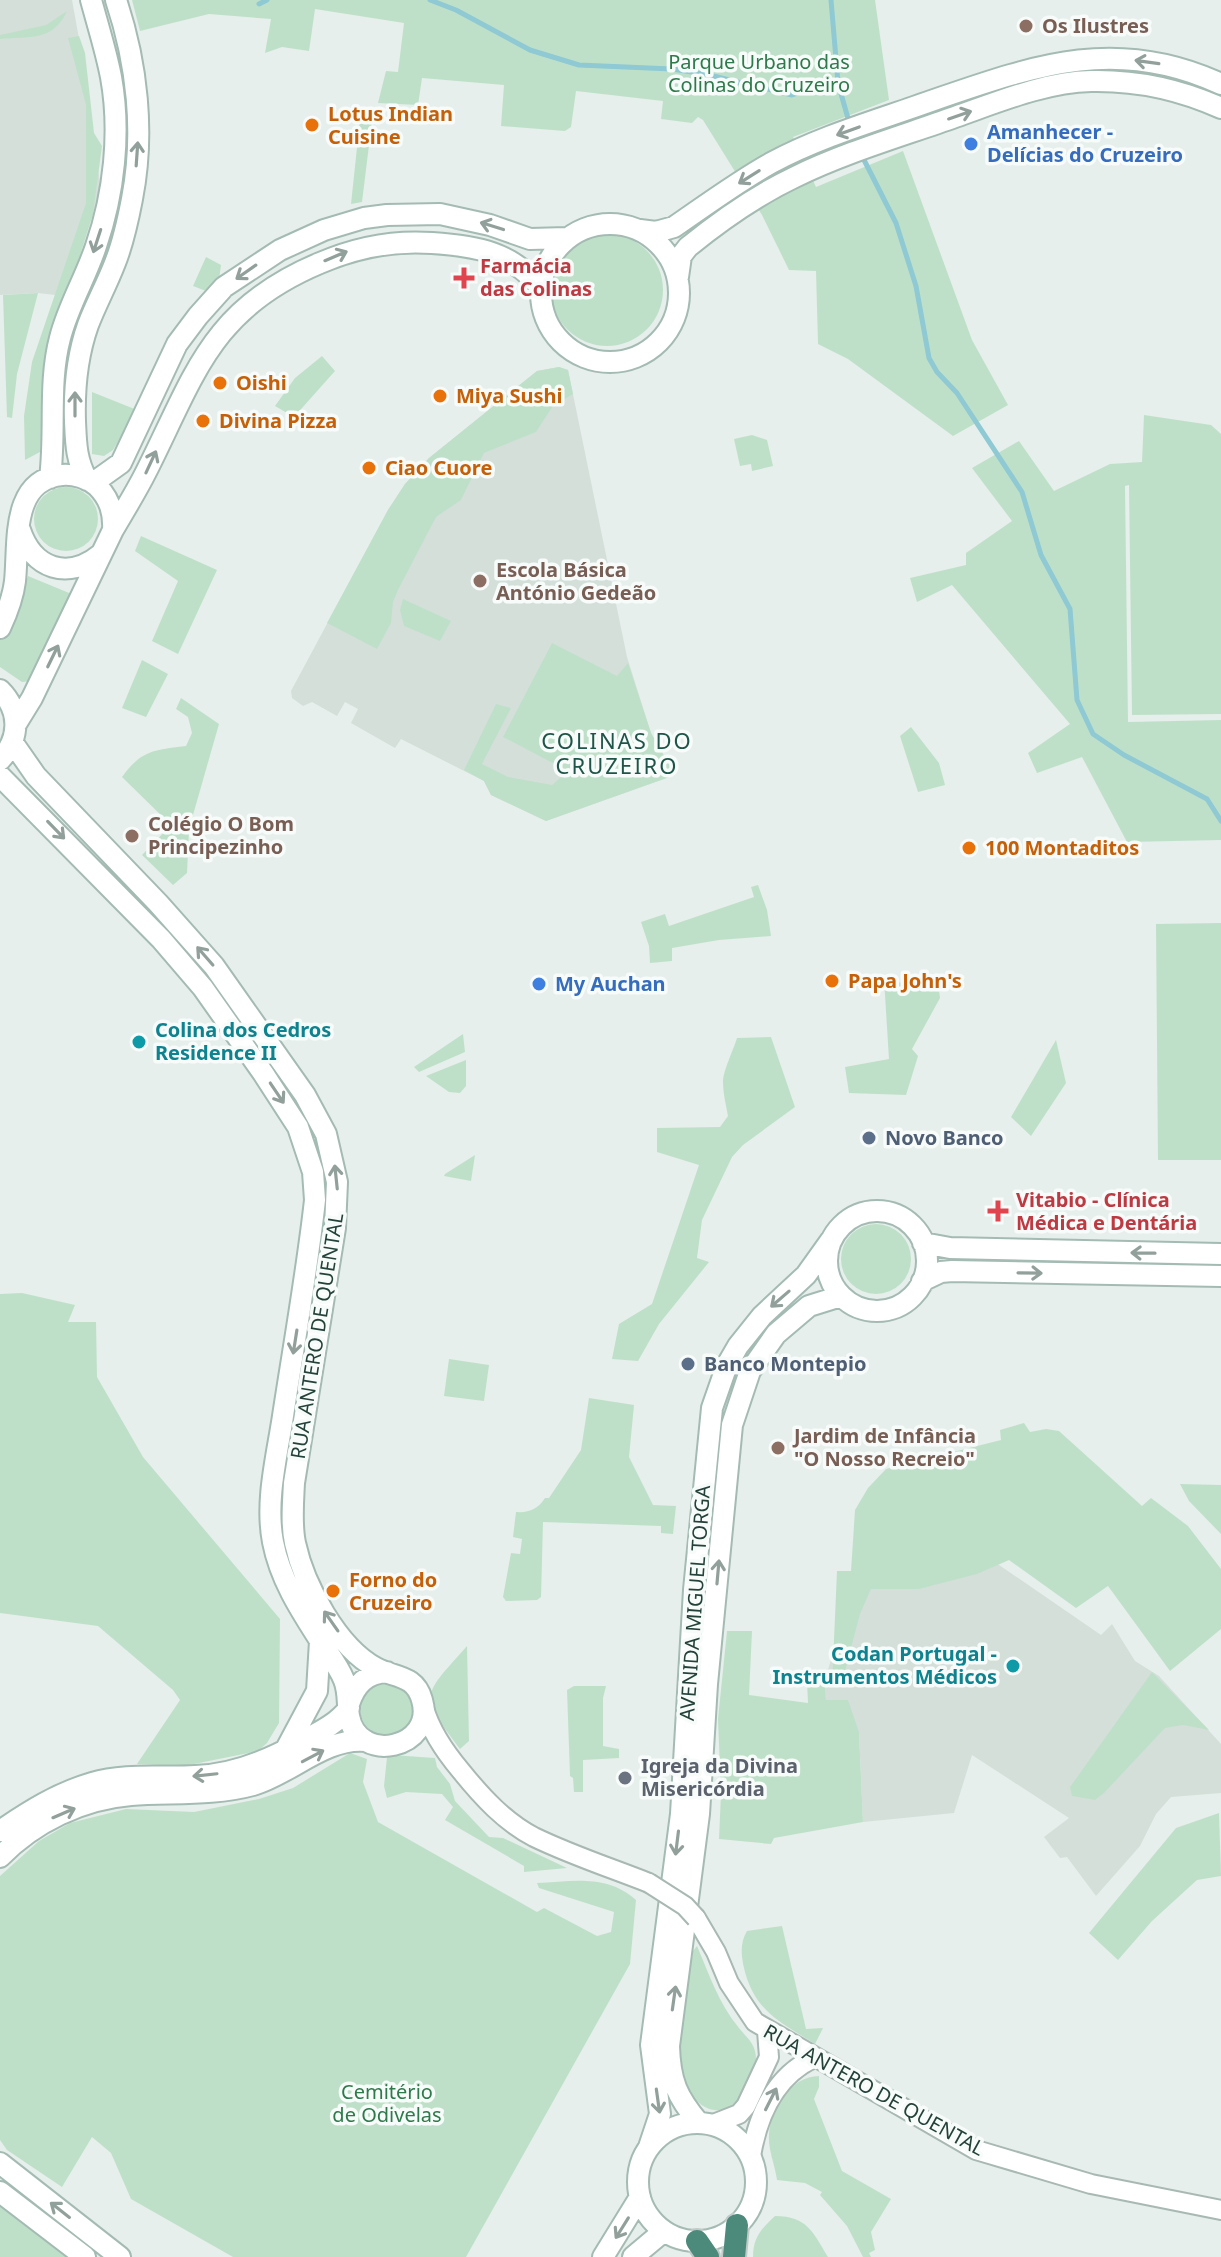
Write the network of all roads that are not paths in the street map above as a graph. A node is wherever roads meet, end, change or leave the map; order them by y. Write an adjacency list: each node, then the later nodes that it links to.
1 (91, 0): 9 (main road, one-way to 9)
2 (116, 0): 10 (main road, one-way to 2)
3 (1221, 84): 5 (main road, one-way to 5)
4 (1221, 108): 7 (main road, one-way to 4)
5 (640, 230): 6 (main road); 7 (main road)
6 (567, 238): 8 (main road); 10 (main road, one-way to 10)
7 (678, 277): 8 (main road)
8 (541, 288): 12 (main road, one-way to 8)
9 (50, 478): 10 (main road); 11 (main road)
10 (90, 481): 12 (main road)
11 (20, 530): 13 (main road); 14 (main road)
12 (113, 530): 13 (main road)
13 (101, 554): 16 (main road, one-way to 13)
14 (0, 628)
15 (0, 690): 16 (main road, RUA ANTERO DE QUENTAL)
16 (14, 734): 17 (main road); 26 (main road, RUA ANTERO DE QUENTAL, one-way to 16)
17 (0, 760)
18 (0, 776): 25 (main road, RUA ANTERO DE QUENTAL, one-way to 25)
19 (831, 1240): 20 (main road); 24 (main road); 38 (main road, AVENIDA MIGUEL TORGA, one-way to 38)
20 (923, 1243): 21 (main road, one-way to 20); 23 (main road)
21 (1221, 1254)
22 (1221, 1276): 23 (main road, one-way to 22)
23 (922, 1281): 24 (main road)
24 (841, 1296): 37 (main road, AVENIDA MIGUEL TORGA, one-way to 24)
25 (320, 1641): 27 (main road, RUA ANTERO DE QUENTAL); 31 (main road)
26 (387, 1672): 27 (main road); 28 (main road, RUA ANTERO DE QUENTAL)
27 (349, 1706): 29 (main road, RUA ANTERO DE QUENTAL); 31 (main road)
28 (424, 1708): 30 (main road); 32 (street, RUA ANTERO DE QUENTAL)
29 (366, 1741): 30 (main road); 34 (main road, one-way to 29)
30 (401, 1744): 32 (street)
31 (285, 1751): 33 (main road, one-way to 33)
32 (446, 1754): 35 (street, RUA ANTERO DE QUENTAL, bridge)
33 (0, 1831)
34 (0, 1857)
35 (767, 2031): 36 (street, RUA ANTERO DE QUENTAL); 37 (street)
36 (814, 2058): 39 (street, one-way to 36); 43 (street, RUA ANTERO DE QUENTAL)
37 (705, 2124): 38 (main road); 39 (main road)
38 (649, 2147): 42 (main road)
39 (751, 2156): 44 (main road)
40 (0, 2163): 48 (main road, one-way to 40)
41 (0, 2192): 47 (main road)
42 (640, 2197): 45 (main road); 49 (main road, one-way to 49)
43 (1221, 2210)
44 (737, 2225): 46 (main road); 51 (highway)
45 (664, 2231): 46 (main road); 50 (main road)
46 (702, 2249)
47 (85, 2257)
48 (120, 2257)
49 (603, 2257)
50 (633, 2257)
51 (734, 2257)

